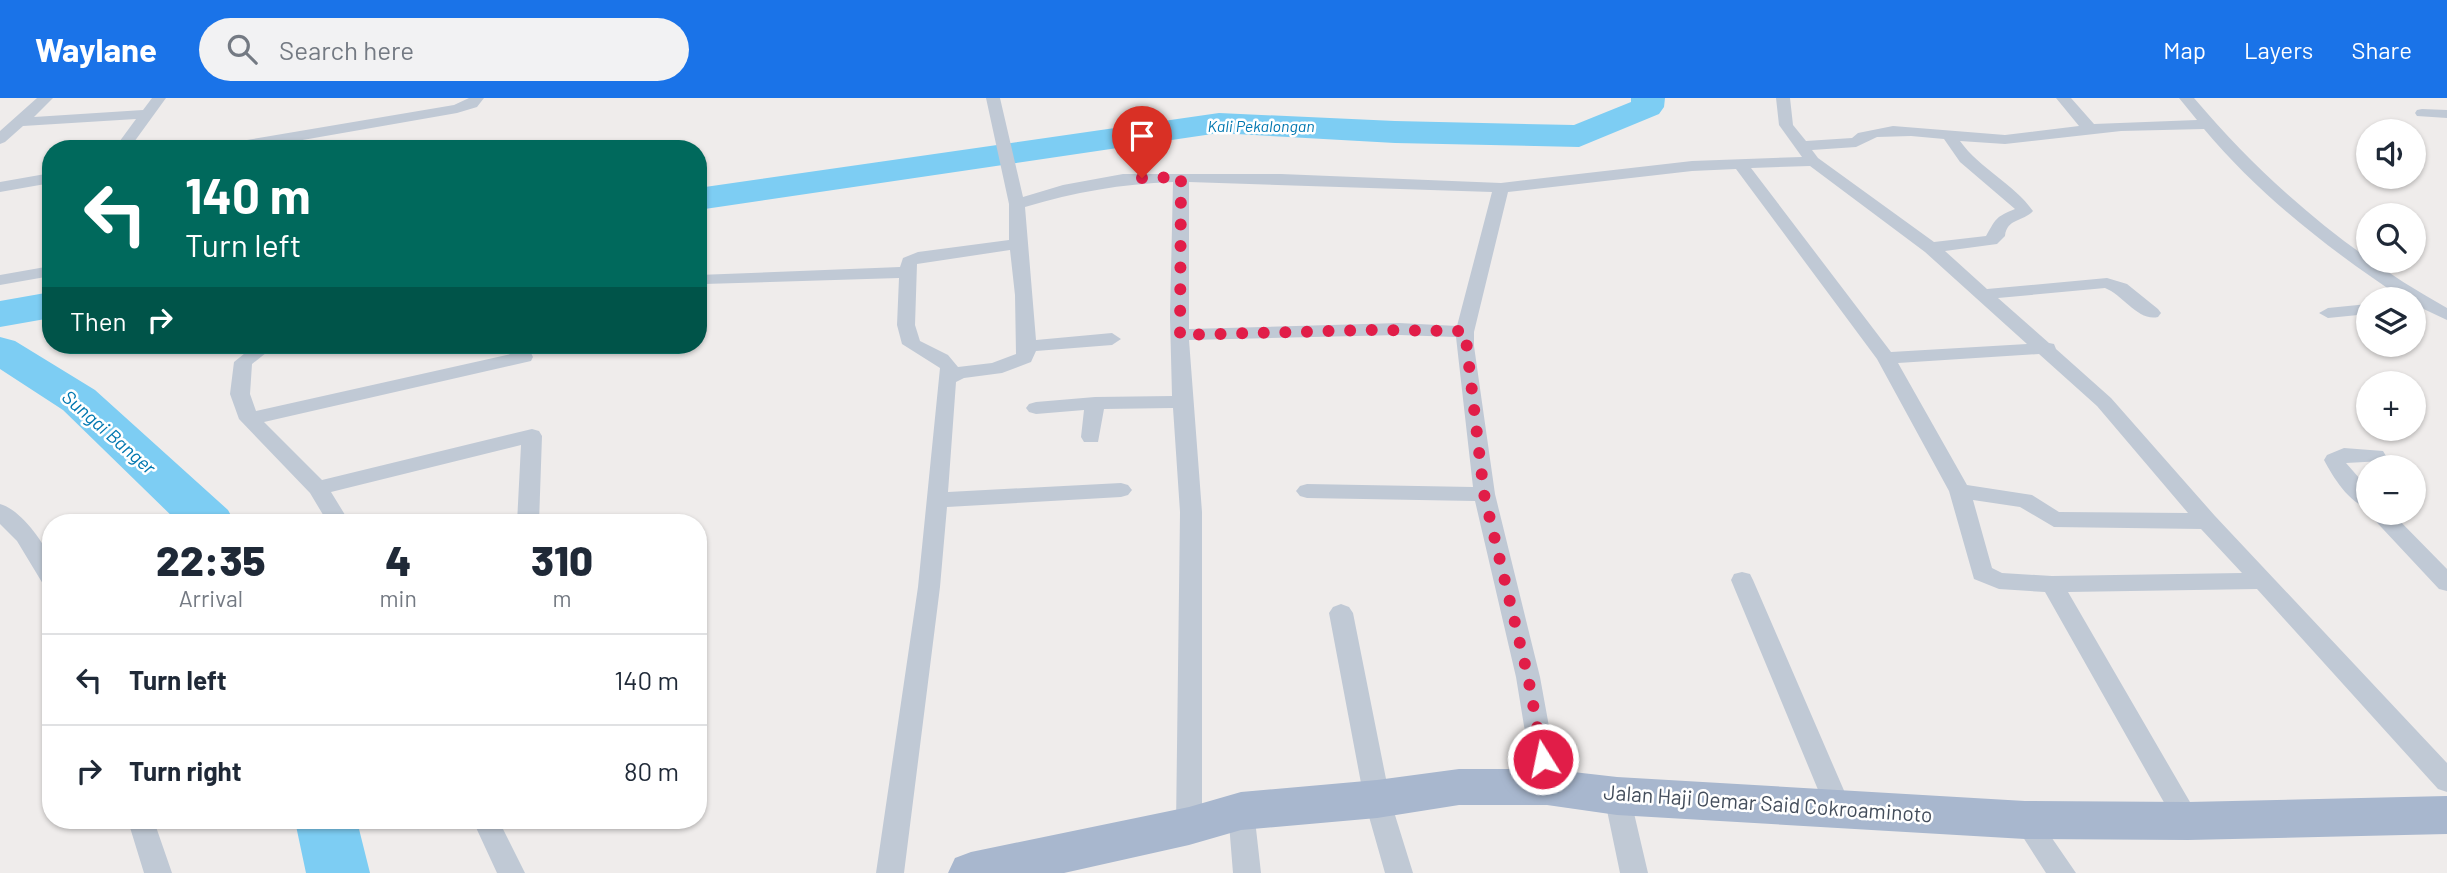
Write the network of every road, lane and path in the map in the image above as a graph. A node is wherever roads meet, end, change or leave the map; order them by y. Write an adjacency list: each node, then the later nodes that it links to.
1 (46, 98): 11 (street)
2 (159, 98): 9 (street)
3 (477, 98): 17 (street)
4 (993, 98): 24 (street)
5 (1783, 98): 18 (street)
6 (2063, 98): 13 (street)
7 (2186, 98): 12 (street)
8 (2422, 113): 10 (street)
9 (147, 114): 11 (street); 16 (street)
10 (2447, 114)
11 (23, 122): 15 (street)
12 (2209, 124): 13 (street); 31 (street)
13 (2090, 129): 14 (street)
14 (1948, 134): 18 (street); 26 (street)
15 (0, 139)
16 (128, 140)
17 (276, 140)
18 (1808, 153): 19 (street); 26 (street)
19 (1740, 164): 23 (street); 45 (street)
20 (1181, 177): 23 (street); 24 (street); 39 (street)
21 (42, 180): 22 (street)
22 (0, 187)
23 (1501, 188): 38 (street)
24 (1017, 204): 25 (street)
25 (1018, 244): 27 (street); 41 (street)
26 (1931, 248): 32 (street)
27 (908, 272): 29 (street); 46 (street)
28 (42, 273): 30 (street)
29 (707, 279)
30 (0, 280)
31 (2396, 287)
32 (1986, 294): 35 (street); 42 (street)
33 (2426, 307): 37 (street)
34 (2356, 310): 36 (street)
35 (2152, 313)
36 (2328, 313)
37 (2447, 316)
38 (1465, 331): 39 (street); 58 (street)
39 (1180, 335): 48 (street)
40 (1112, 339): 41 (street)
41 (1026, 346): 46 (street)
42 (2047, 348): 45 (street); 63 (street)
43 (254, 354): 50 (street)
44 (524, 357): 50 (street)
45 (1886, 358): 57 (street)
46 (951, 375): 59 (street)
47 (1094, 402): 48 (street); 49 (street); 51 (street)
48 (1182, 402): 80 (street)
49 (1036, 408)
50 (249, 419): 53 (street)
51 (1091, 437)
52 (2356, 456): 54 (street)
53 (318, 488): 61 (street); 62 (street)
54 (2356, 488)
55 (1121, 490): 59 (street)
56 (1307, 491): 58 (street)
57 (1960, 491): 63 (street); 69 (street)
58 (1484, 494): 72 (street)
59 (936, 500): 85 (street)
60 (0, 511): 65 (street)
61 (334, 514)
62 (528, 514)
63 (2207, 521): 67 (street)
64 (2391, 525): 68 (street)
65 (42, 563)
66 (1742, 580): 75 (street)
67 (2263, 581): 69 (street); 71 (street)
68 (2447, 583)
69 (2052, 584): 79 (street)
70 (1341, 613): 74 (street)
71 (2447, 781)
72 (1547, 787): 73 (main road, Jalan Haji Oemar Said Cokroaminoto); 74 (main road, Jalan Haji Oemar Said Cokroaminoto)
73 (1617, 796): 75 (main road, Jalan Haji Oemar Said Cokroaminoto); 89 (street)
74 (1377, 799): 76 (main road, Jalan Haji Oemar Said Cokroaminoto); 88 (street)
75 (1839, 809): 78 (main road, Jalan Haji Oemar Said Cokroaminoto)
76 (1241, 811): 80 (main road, Jalan Haji Oemar Said Cokroaminoto); 87 (street)
77 (2447, 815): 79 (main road, Jalan Haji Oemar Said Cokroaminoto)
78 (2025, 820): 79 (main road, Jalan Haji Oemar Said Cokroaminoto); 90 (street)
79 (2188, 821)
80 (1189, 826): 86 (main road, Jalan Haji Oemar Said Cokroaminoto)
81 (144, 829): 83 (street)
82 (490, 829): 84 (street)
83 (158, 873)
84 (511, 873)
85 (890, 873)
86 (971, 873)
87 (1247, 873)
88 (1399, 873)
89 (1634, 873)
90 (2062, 873)

